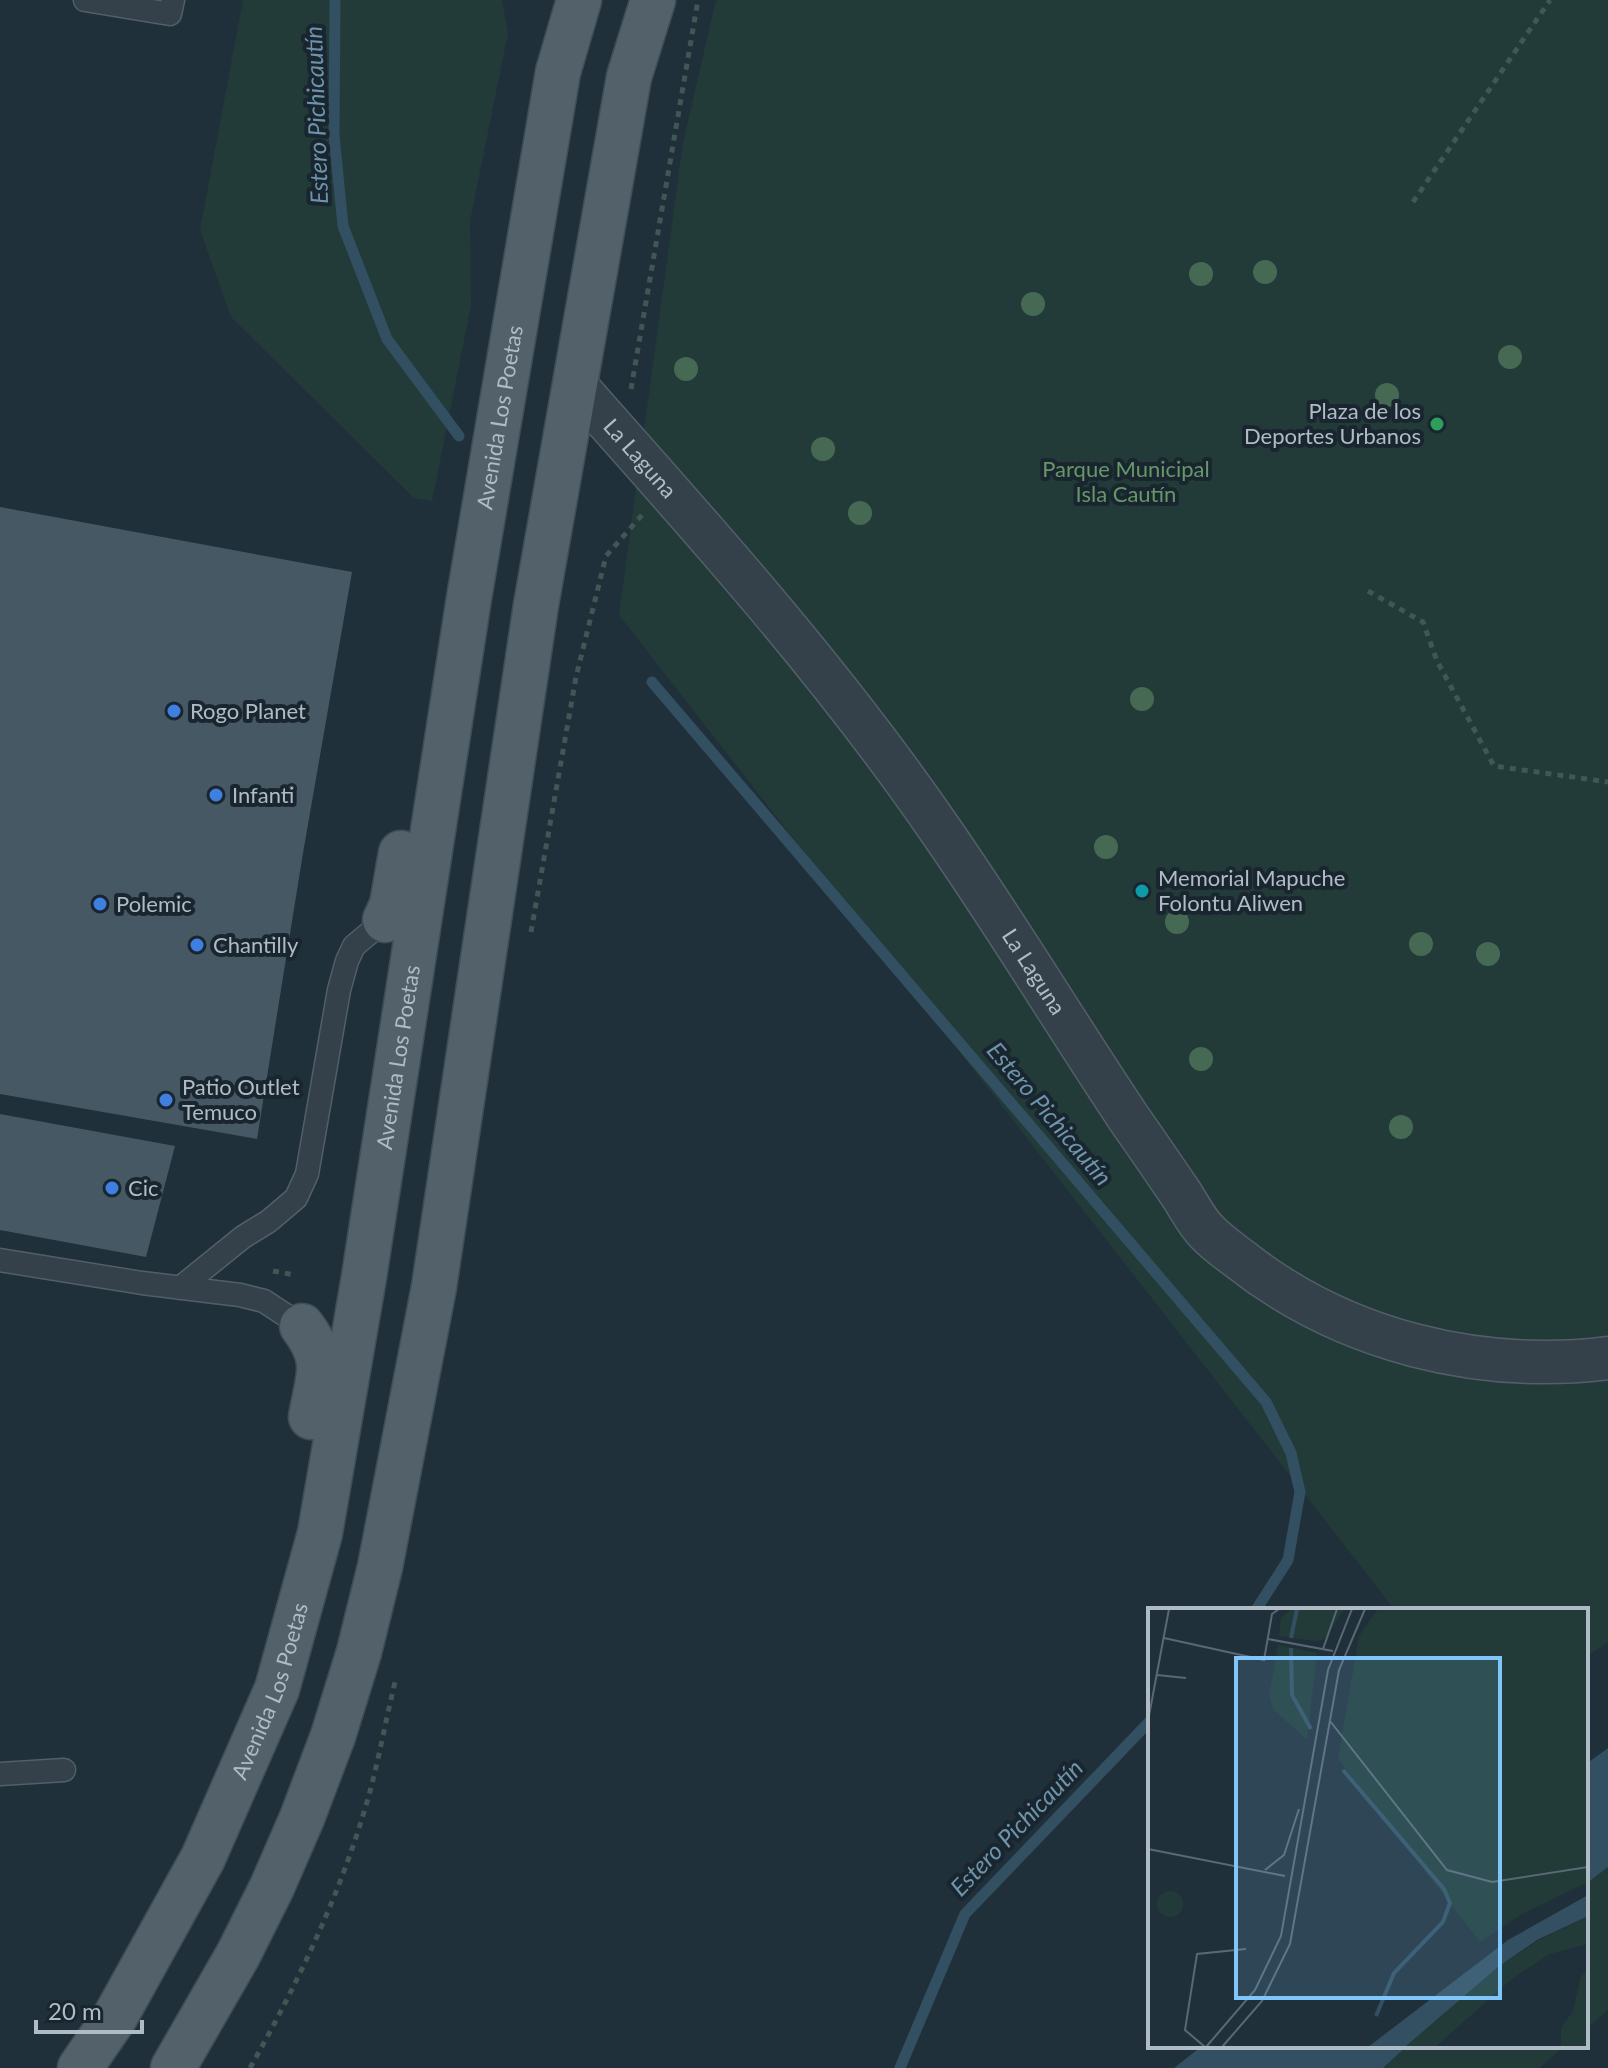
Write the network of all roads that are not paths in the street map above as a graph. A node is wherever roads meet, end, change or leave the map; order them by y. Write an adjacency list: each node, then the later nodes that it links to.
1 (85, 0): 2 (lane)
2 (173, 0)
3 (579, 0): 6 (main road, Avenida Los Poetas)
4 (653, 0): 5 (main road)
5 (575, 385): 11 (street, La Laguna); 16 (main road)
6 (469, 598): 7 (main road); 12 (main road, Avenida Los Poetas)
7 (385, 920): 9 (lane)
8 (0, 1260): 9 (lane)
9 (180, 1288): 10 (lane)
10 (302, 1326): 12 (main road)
11 (1608, 1358)
12 (257, 1736): 15 (main road, Avenida Los Poetas)
13 (64, 1770): 14 (lane)
14 (0, 1774)
15 (80, 2068)
16 (173, 2068)

